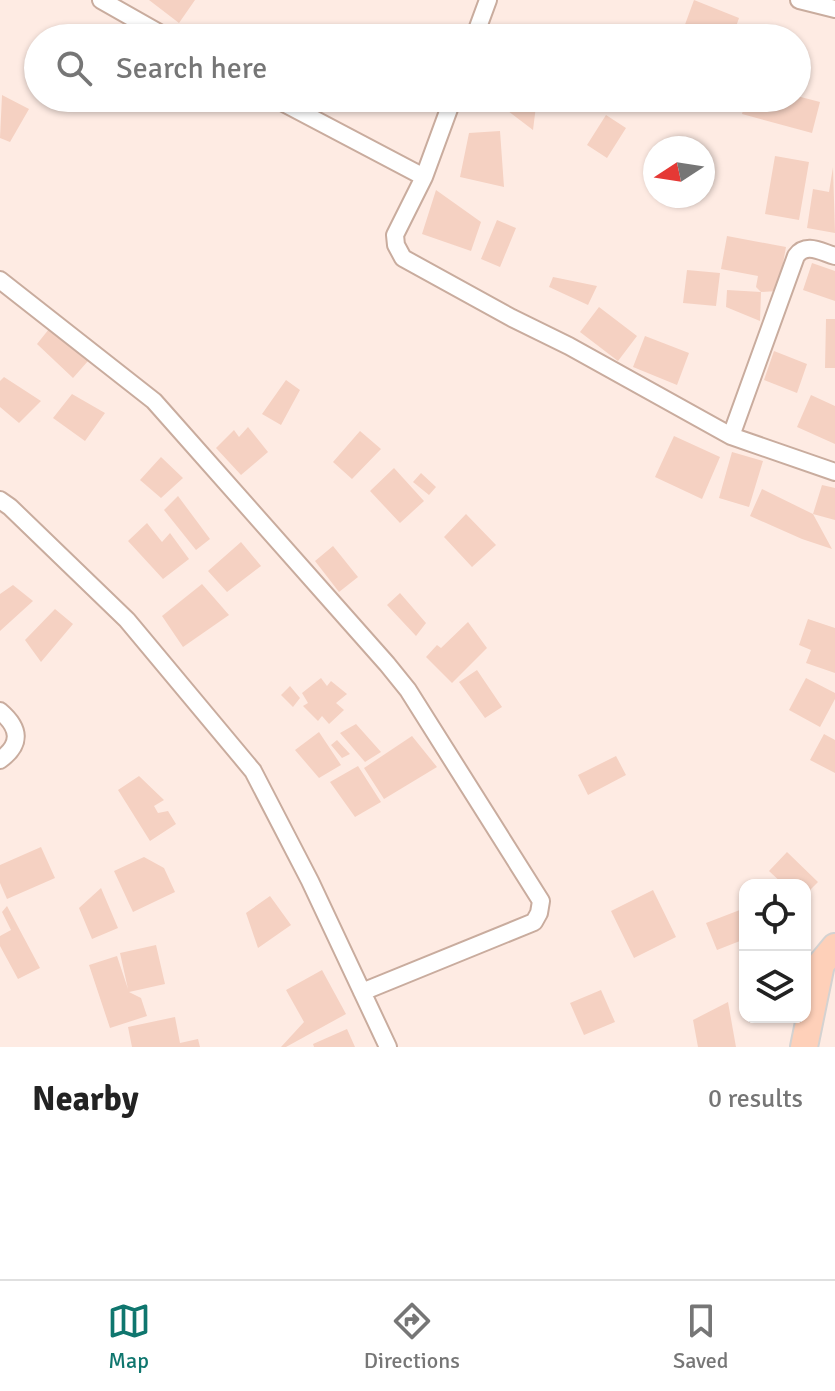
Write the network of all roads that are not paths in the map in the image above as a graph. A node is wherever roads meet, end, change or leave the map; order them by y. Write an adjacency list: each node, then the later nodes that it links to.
1 (101, 0): 5 (street)
2 (488, 0): 6 (street)
3 (799, 0): 4 (street)
4 (835, 9)
5 (143, 24)
6 (479, 24)
7 (301, 112): 9 (street)
8 (448, 112): 9 (street)
9 (424, 177): 12 (street)
10 (835, 256): 12 (street)
11 (0, 280): 18 (street)
12 (731, 436): 13 (street)
13 (835, 472)
14 (0, 500): 18 (street)
15 (0, 711): 16 (street)
16 (0, 760)
17 (835, 947): 20 (main road)
18 (362, 992): 19 (street)
19 (388, 1047)
20 (804, 1047)

